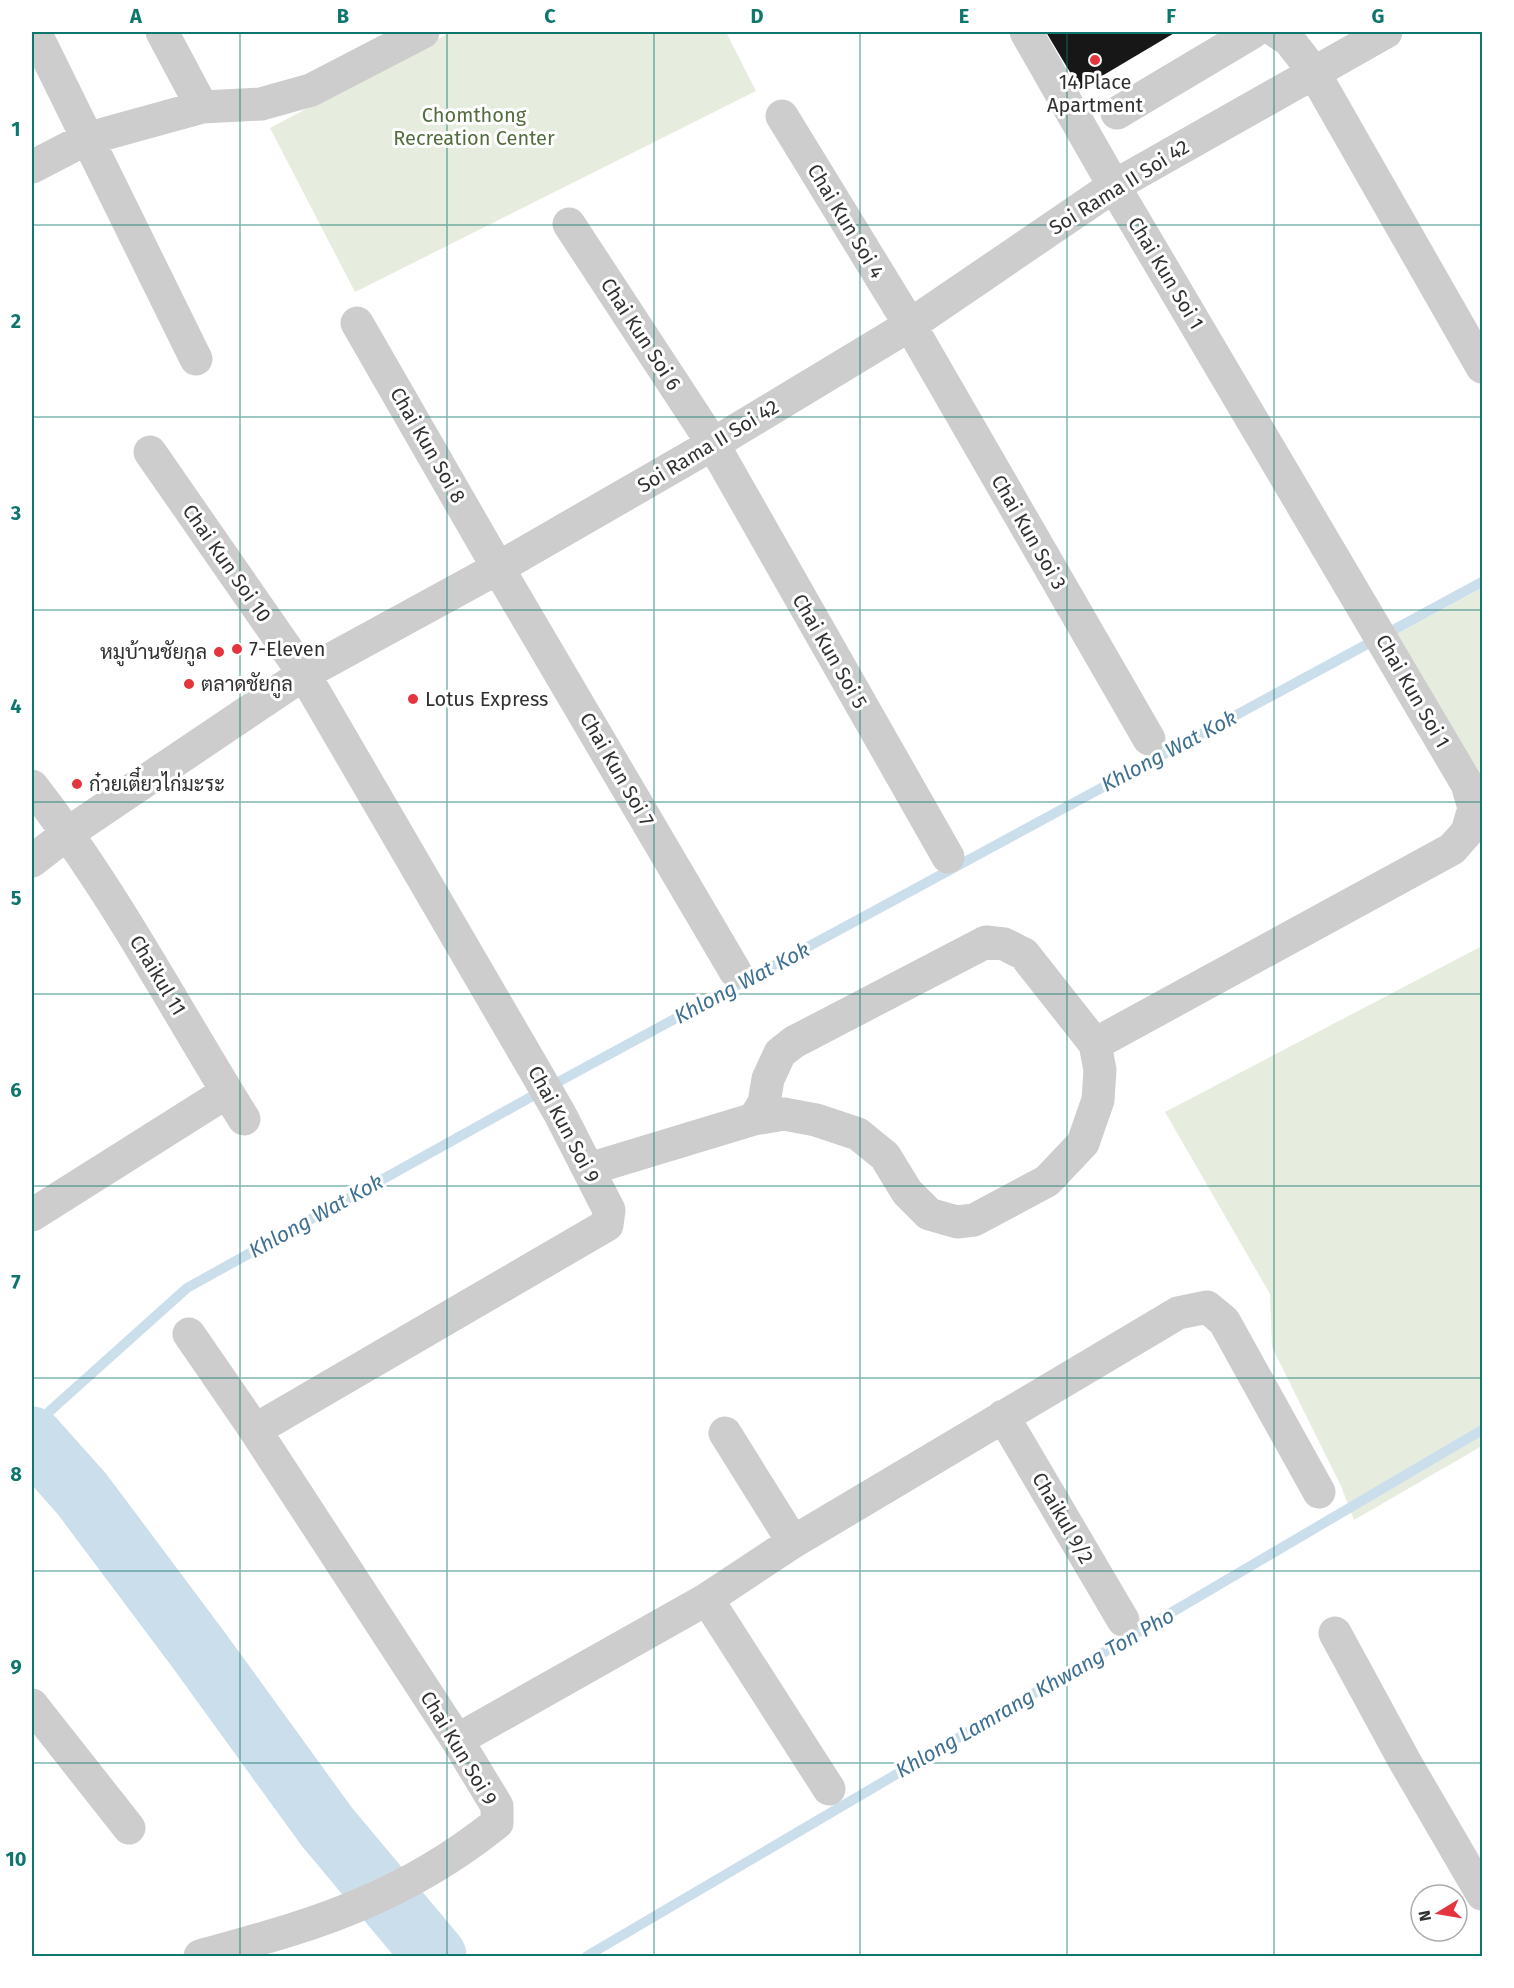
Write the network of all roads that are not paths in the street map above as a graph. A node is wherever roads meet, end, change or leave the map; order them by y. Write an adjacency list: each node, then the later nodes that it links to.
1 (35, 32): 12 (street)
2 (162, 32): 9 (street)
3 (423, 32): 9 (street)
4 (1026, 32): 14 (street, Chai Kun Soi 1)
5 (1253, 32): 10 (street)
6 (1277, 32): 8 (street)
7 (1386, 32): 8 (street, Soi Rama II Soi 42)
8 (1313, 71): 14 (street, Soi Rama II Soi 42); 19 (street)
9 (202, 107): 12 (street)
10 (1117, 112)
11 (782, 116): 17 (street, Chai Kun Soi 4)
12 (86, 139): 13 (street); 18 (street)
13 (32, 167)
14 (1114, 186): 17 (street, Soi Rama II Soi 42); 30 (street, Chai Kun Soi 1)
15 (569, 224): 20 (street, Chai Kun Soi 6)
16 (357, 323): 22 (street, Chai Kun Soi 8)
17 (910, 325): 20 (street, Soi Rama II Soi 42); 24 (street, Chai Kun Soi 3)
18 (196, 359)
19 (1482, 367)
20 (713, 444): 22 (street, Soi Rama II Soi 42); 27 (street, Chai Kun Soi 5)
21 (150, 452): 23 (street, Chai Kun Soi 10)
22 (498, 568): 23 (street, Soi Rama II Soi 42); 29 (street, Chai Kun Soi 7)
23 (304, 674): 26 (street, Soi Rama II Soi 42); 34 (street, Chai Kun Soi 9)
24 (1149, 739)
25 (32, 786): 26 (street, Chaikul 11)
26 (68, 833): 28 (street, Soi Rama II Soi 42); 31 (street, Chaikul 11)
27 (948, 857)
28 (32, 861)
29 (735, 971)
30 (1095, 1044): 33 (street); 33 (street)
31 (226, 1092): 32 (street, Chaikul 11); 35 (street)
32 (244, 1119)
33 (754, 1119): 34 (street)
34 (589, 1169): 38 (street, Chai Kun Soi 9)
35 (32, 1215)
36 (189, 1334): 38 (street, Chai Kun Soi 9)
37 (1003, 1416): 40 (street); 41 (street); 43 (street, Chaikul 9/2)
38 (255, 1430): 46 (street, Chai Kun Soi 9)
39 (725, 1433): 41 (street)
40 (1319, 1492)
41 (793, 1542): 42 (street)
42 (707, 1599): 46 (street); 47 (street)
43 (1123, 1620)
44 (1335, 1633): 49 (street)
45 (32, 1705): 48 (street)
46 (457, 1740): 50 (street, Chai Kun Soi 9)
47 (829, 1789)
48 (129, 1828)
49 (1482, 1894)
50 (200, 1956)

